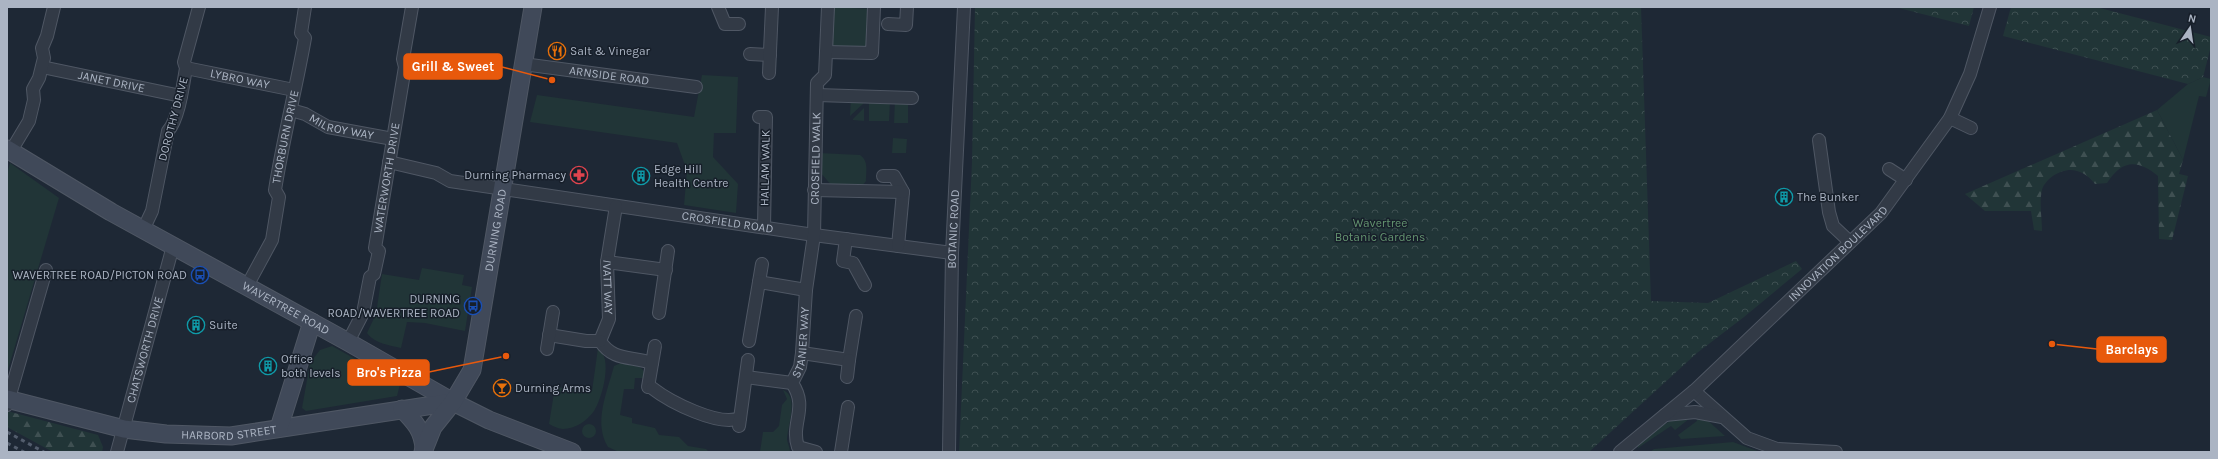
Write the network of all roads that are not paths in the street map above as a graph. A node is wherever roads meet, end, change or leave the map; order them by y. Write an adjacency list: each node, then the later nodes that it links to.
1 (54, 7): 19 (street)
2 (199, 7): 20 (street, DOROTHY DRIVE)
3 (305, 7): 24 (street, THORBURN DRIVE)
4 (412, 7): 31 (street, WATERWORTH DRIVE)
5 (533, 7): 18 (main road, DURNING ROAD)
6 (718, 7): 13 (street)
7 (772, 7): 17 (street)
8 (828, 7): 15 (street)
9 (874, 7): 15 (street)
10 (907, 7): 14 (street)
11 (964, 7): 50 (street, BOTANIC ROAD)
12 (1990, 7): 29 (street, INNOVATION BOULEVARD)
13 (739, 24)
14 (888, 24)
15 (826, 52): 23 (street)
16 (750, 54): 17 (street)
17 (770, 55): 21 (street)
18 (523, 64): 22 (street, ARNSIDE ROAD); 38 (main road, DURNING ROAD)
19 (42, 67): 25 (street, JANET DRIVE); 33 (street)
20 (186, 68): 24 (street, LYBRO WAY); 25 (street, DOROTHY DRIVE)
21 (769, 73)
22 (696, 88)
23 (817, 89): 26 (street); 39 (street, CROSFIELD WALK)
24 (294, 90): 27 (street, THORBURN DRIVE)
25 (181, 96): 43 (street, DOROTHY DRIVE)
26 (912, 98)
27 (291, 110): 31 (street, MILROY WAY); 57 (street, THORBURN DRIVE)
28 (759, 117): 42 (street, HALLAM WALK)
29 (1950, 118): 30 (street); 37 (street, INNOVATION BOULEVARD)
30 (1971, 128)
31 (393, 139): 34 (street, WATERWORTH DRIVE)
32 (1819, 140): 46 (street)
33 (9, 150): 43 (main road, WAVERTREE ROAD)
34 (389, 162): 38 (street, CROSFIELD ROAD); 66 (street, WATERWORTH DRIVE)
35 (1889, 169): 37 (street)
36 (883, 176): 40 (street)
37 (1906, 180): 46 (street, INNOVATION BOULEVARD)
38 (503, 189): 41 (street, CROSFIELD ROAD); 78 (main road, DURNING ROAD)
39 (814, 190): 40 (street); 44 (street, CROSFIELD WALK)
40 (903, 192): 48 (street)
41 (616, 206): 42 (street, CROSFIELD ROAD); 51 (street, IVATT WAY)
42 (764, 227): 44 (street, CROSFIELD ROAD)
43 (143, 230): 47 (main road, WAVERTREE ROAD)
44 (814, 235): 45 (street, CROSFIELD ROAD); 58 (street, STANIER WAY)
45 (846, 239): 48 (street, CROSFIELD ROAD); 56 (street)
46 (1850, 242): 76 (street, INNOVATION BOULEVARD)
47 (173, 246): 57 (main road, WAVERTREE ROAD); 84 (street, CHATSWORTH DRIVE)
48 (898, 246): 50 (street, CROSFIELD ROAD)
49 (668, 251): 54 (street)
50 (952, 253): 90 (street, BOTANIC ROAD)
51 (607, 262): 54 (street); 64 (street, IVATT WAY)
52 (762, 264): 55 (street)
53 (46, 270): 77 (street)
54 (666, 270): 60 (street)
55 (759, 282): 58 (street); 65 (street)
56 (865, 285)
57 (247, 286): 62 (main road, WAVERTREE ROAD)
58 (806, 290): 69 (street, STANIER WAY)
59 (553, 312): 63 (street)
60 (660, 313)
61 (856, 316): 71 (street)
62 (312, 322): 66 (main road, WAVERTREE ROAD); 83 (main road)
63 (549, 335): 64 (street); 68 (street)
64 (600, 341): 72 (street)
65 (749, 341)
66 (348, 342): 78 (main road, WAVERTREE ROAD)
67 (655, 346): 72 (street)
68 (547, 349)
69 (802, 353): 71 (street); 75 (street, STANIER WAY)
70 (748, 360): 73 (street)
71 (849, 360): 74 (street)
72 (652, 363): 73 (street)
73 (746, 377): 75 (street)
74 (847, 377)
75 (792, 382): 88 (street, STANIER WAY)
76 (1694, 391): 81 (street, INNOVATION BOULEVARD); 82 (street)
77 (8, 401): 84 (main road, HARBORD STREET)
78 (453, 402): 80 (main road, HARBORD STREET); 85 (main road, DURNING ROAD); 87 (main road, WAVERTREE ROAD)
79 (848, 407): 89 (street)
80 (402, 409): 83 (main road, HARBORD STREET); 85 (main road)
81 (1664, 415): 82 (street); 91 (street, INNOVATION BOULEVARD)
82 (1723, 417): 92 (street)
83 (279, 428): 84 (main road, HARBORD STREET)
84 (124, 429): 86 (street, CHATSWORTH DRIVE)
85 (423, 451)
86 (117, 452)
87 (572, 452)
88 (816, 452)
89 (841, 452)
90 (949, 452)
91 (1620, 452)
92 (1836, 452)

